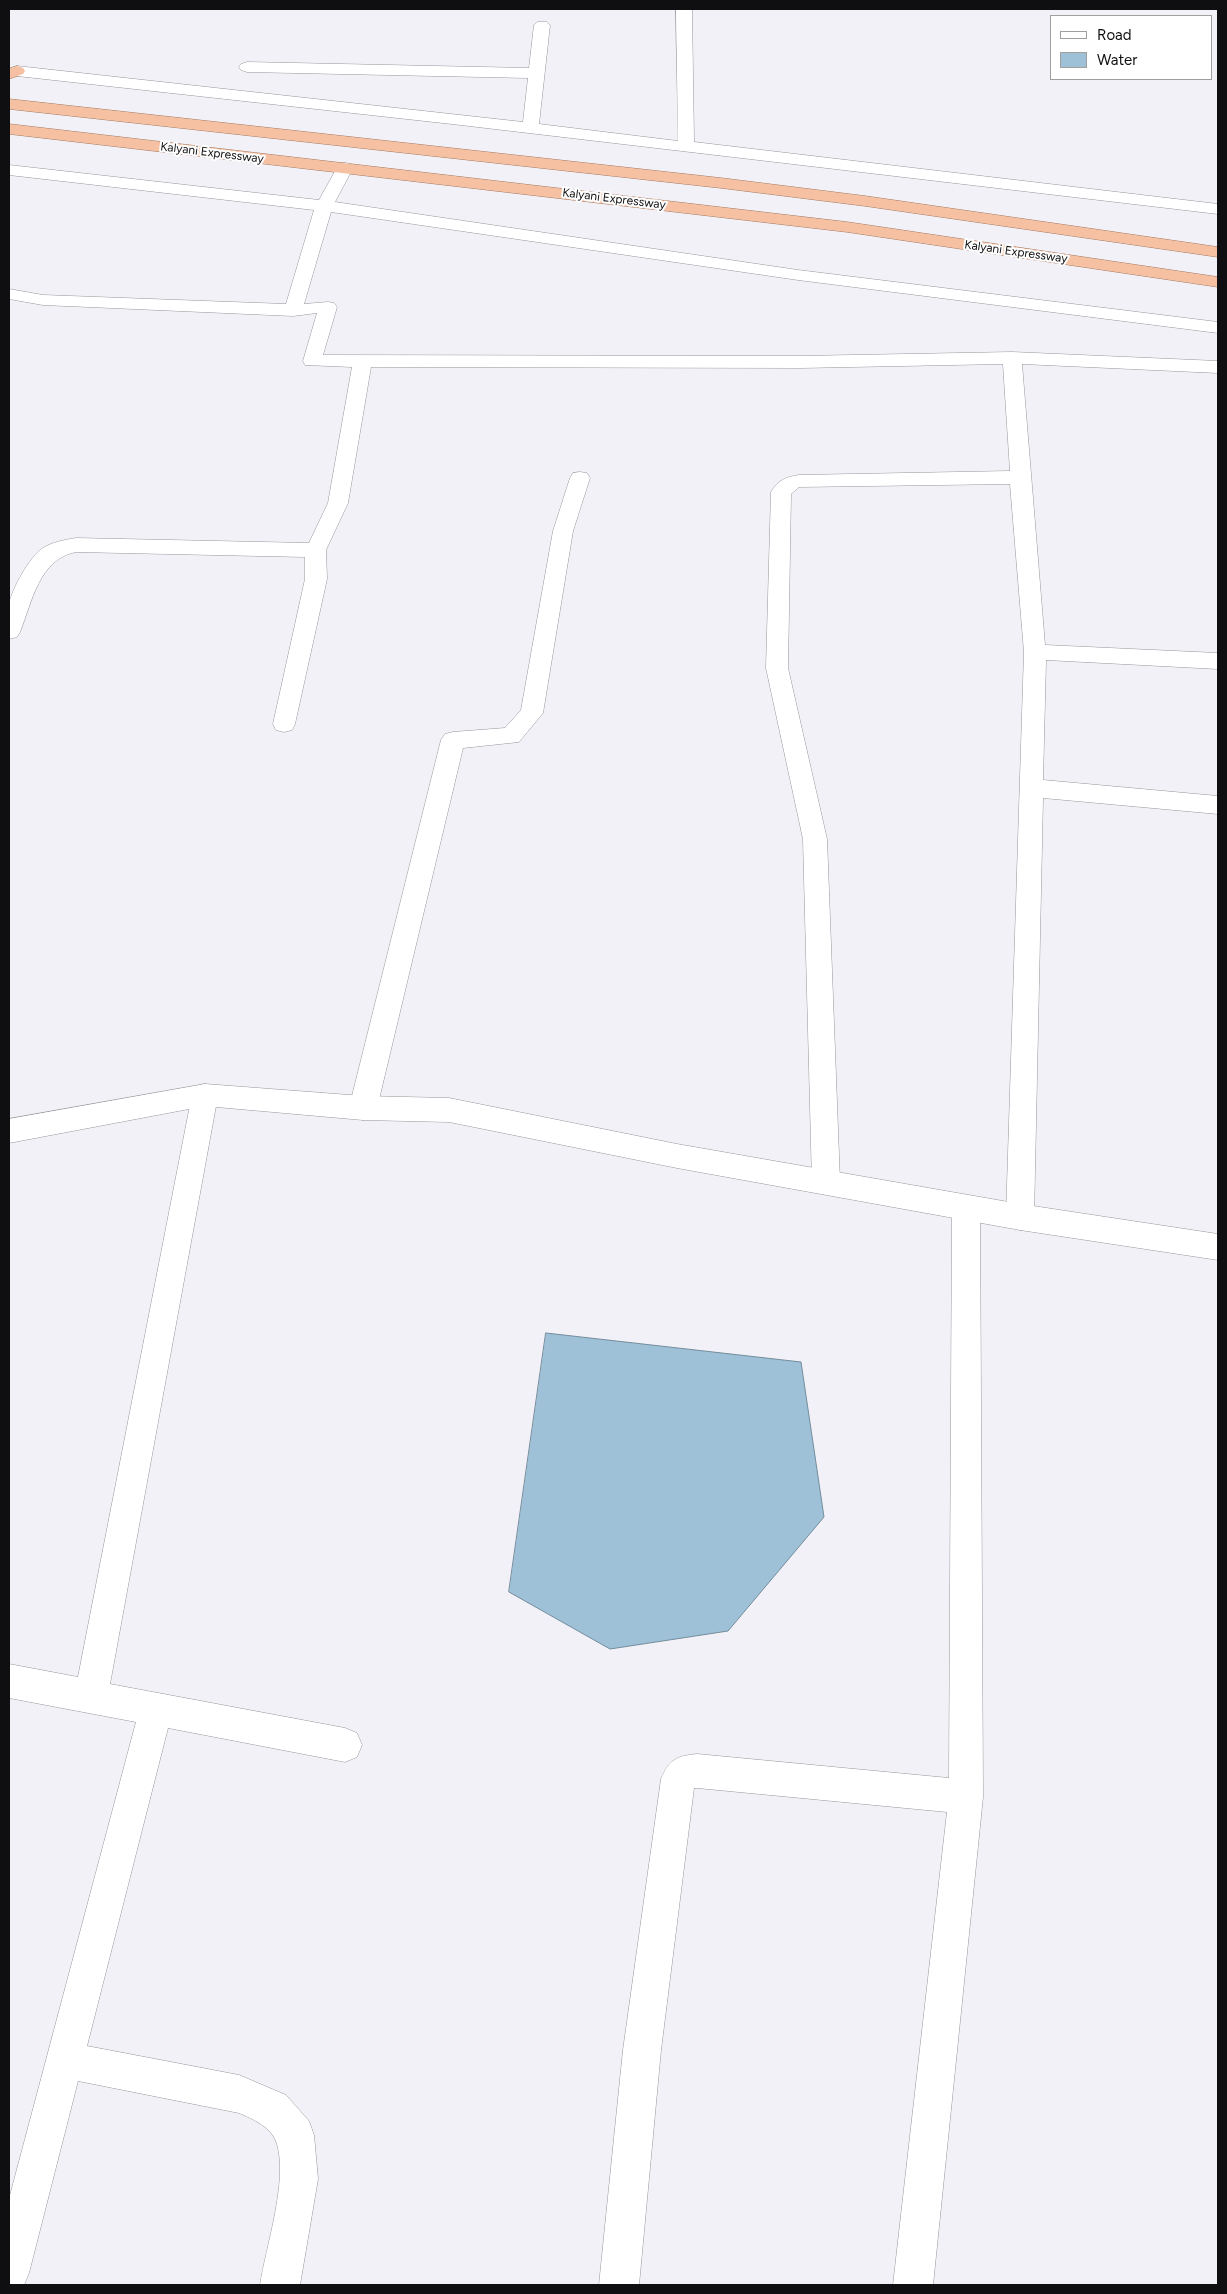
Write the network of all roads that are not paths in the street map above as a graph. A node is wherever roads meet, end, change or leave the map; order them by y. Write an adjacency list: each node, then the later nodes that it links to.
1 (684, 9): 11 (street)
2 (542, 25): 6 (street)
3 (247, 67): 4 (street)
4 (363, 69): 6 (street); 7 (street)
5 (11, 72): 7 (street)
6 (537, 73): 9 (street)
7 (355, 95): 9 (street)
8 (9, 104): 16 (highway, Kalyani Expressway)
9 (530, 128): 11 (street)
10 (9, 129): 12 (highway, Kalyani Expressway)
11 (686, 147): 15 (street)
12 (345, 168): 14 (street); 17 (highway, Kalyani Expressway)
13 (9, 170): 14 (street)
14 (324, 206): 19 (street); 20 (street)
15 (1218, 209)
16 (1218, 252)
17 (1218, 282)
18 (9, 294): 19 (street)
19 (293, 310): 22 (street)
20 (1218, 327)
21 (1012, 358): 22 (street); 23 (street); 24 (street)
22 (362, 361): 26 (street)
23 (1218, 367)
24 (1020, 477): 28 (street); 36 (street)
25 (580, 478): 34 (street)
26 (316, 550): 27 (street); 30 (street)
27 (9, 632)
28 (1035, 652): 29 (street); 31 (street)
29 (1218, 661)
30 (284, 724)
31 (1032, 788): 32 (street); 38 (street)
32 (1218, 805)
33 (205, 1095): 34 (street); 35 (street); 41 (street)
34 (363, 1108): 36 (street)
35 (9, 1131)
36 (826, 1182): 37 (street)
37 (966, 1207): 38 (street); 44 (street)
38 (1020, 1217): 39 (street)
39 (1218, 1247)
40 (9, 1681): 41 (street)
41 (91, 1696): 42 (street)
42 (156, 1709): 43 (street); 45 (street)
43 (345, 1745)
44 (966, 1797): 48 (street); 49 (street)
45 (64, 2060): 46 (street); 47 (street)
46 (9, 2273)
47 (280, 2285)
48 (619, 2285)
49 (913, 2285)

